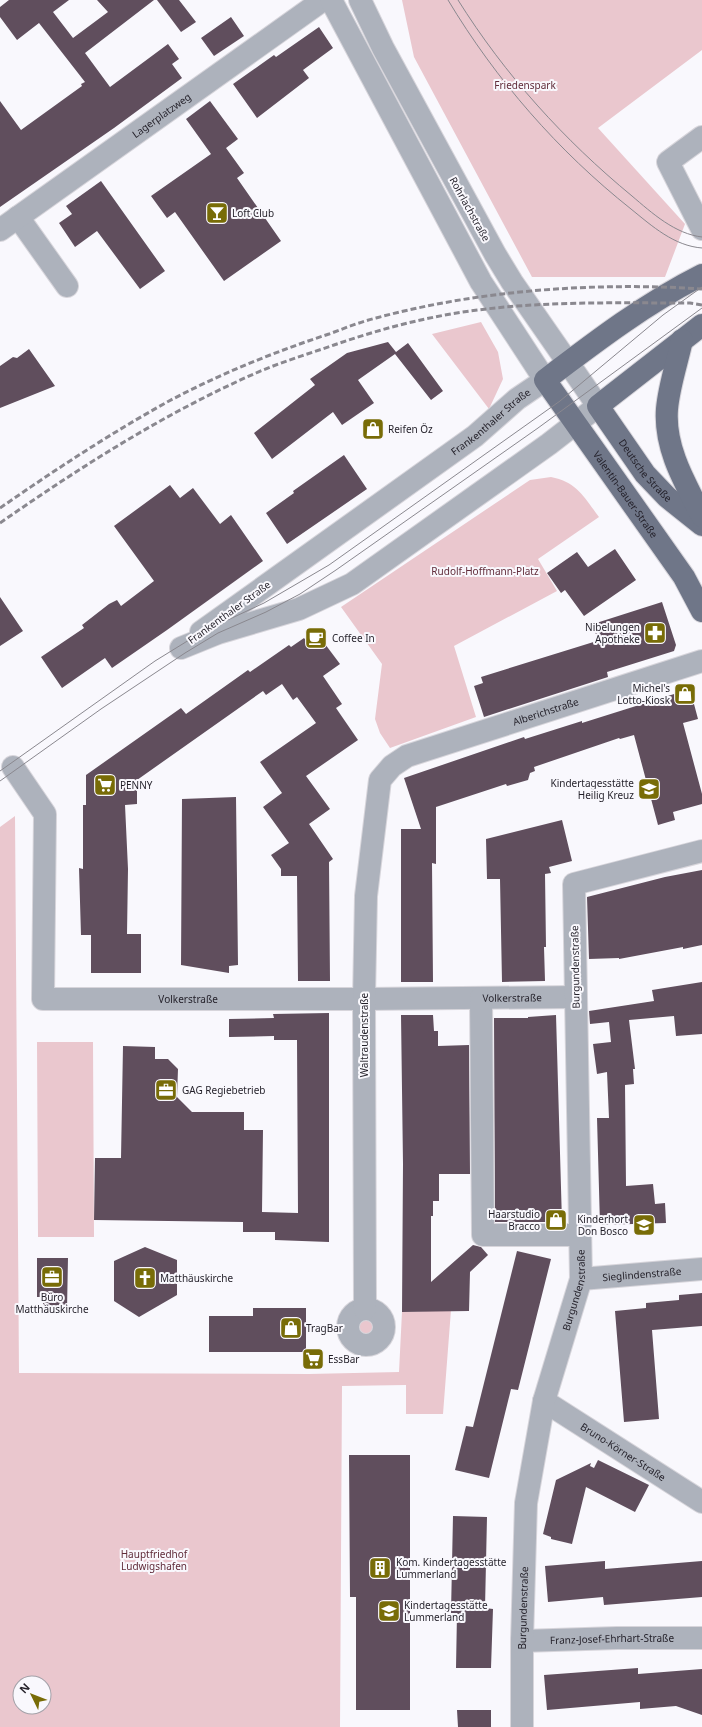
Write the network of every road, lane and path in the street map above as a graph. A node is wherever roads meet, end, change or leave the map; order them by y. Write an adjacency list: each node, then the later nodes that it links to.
1 (323, 0): 5 (street, Lagerplatzweg)
2 (331, 0): 13 (street)
3 (360, 0): 12 (street, Rohrlachstraße)
4 (702, 137): 6 (street)
5 (18, 217): 7 (street, Lagerplatzweg); 9 (street)
6 (702, 229)
7 (0, 230)
8 (702, 275): 12 (main road, Frankenthaler Straße)
9 (67, 286)
10 (702, 325): 11 (main road, Frankenthaler Straße)
11 (682, 340): 14 (main road, Frankenthaler Straße); 16 (main road)
12 (568, 362): 13 (main road, Frankenthaler Straße); 14 (street, Rohrlachstraße)
13 (545, 380): 15 (main road, Valentin-Bauer-Straße); 15 (street, Frankenthaler Straße)
14 (598, 406): 15 (street, Frankenthaler Straße); 17 (main road, Deutsche Straße)
15 (576, 424): 18 (main road, Valentin-Bauer-Straße)
16 (702, 516)
17 (702, 525)
18 (702, 611)
19 (702, 661): 20 (street, Alberichstraße)
20 (392, 766): 25 (street, Waltraudenstraße)
21 (13, 767): 25 (street, Volkerstraße)
22 (702, 851): 23 (street, Burgundenstraße)
23 (575, 997): 24 (street, Volkerstraße); 26 (street, Burgundenstraße)
24 (481, 998): 25 (street, Volkerstraße); 26 (street)
25 (364, 999): 29 (street, Waltraudenstraße)
26 (580, 1235): 28 (street, Burgundenstraße)
27 (702, 1269): 28 (street, Sieglindenstraße)
28 (581, 1278): 30 (street, Burgundenstraße)
29 (365, 1309)
30 (544, 1401): 31 (street, Bruno-Körner-Straße); 33 (street, Burgundenstraße)
31 (702, 1502)
32 (702, 1638): 33 (street, Franz-Josef-Ehrhart-Straße)
33 (522, 1641): 34 (street, Burgundenstraße)
34 (522, 1727)

